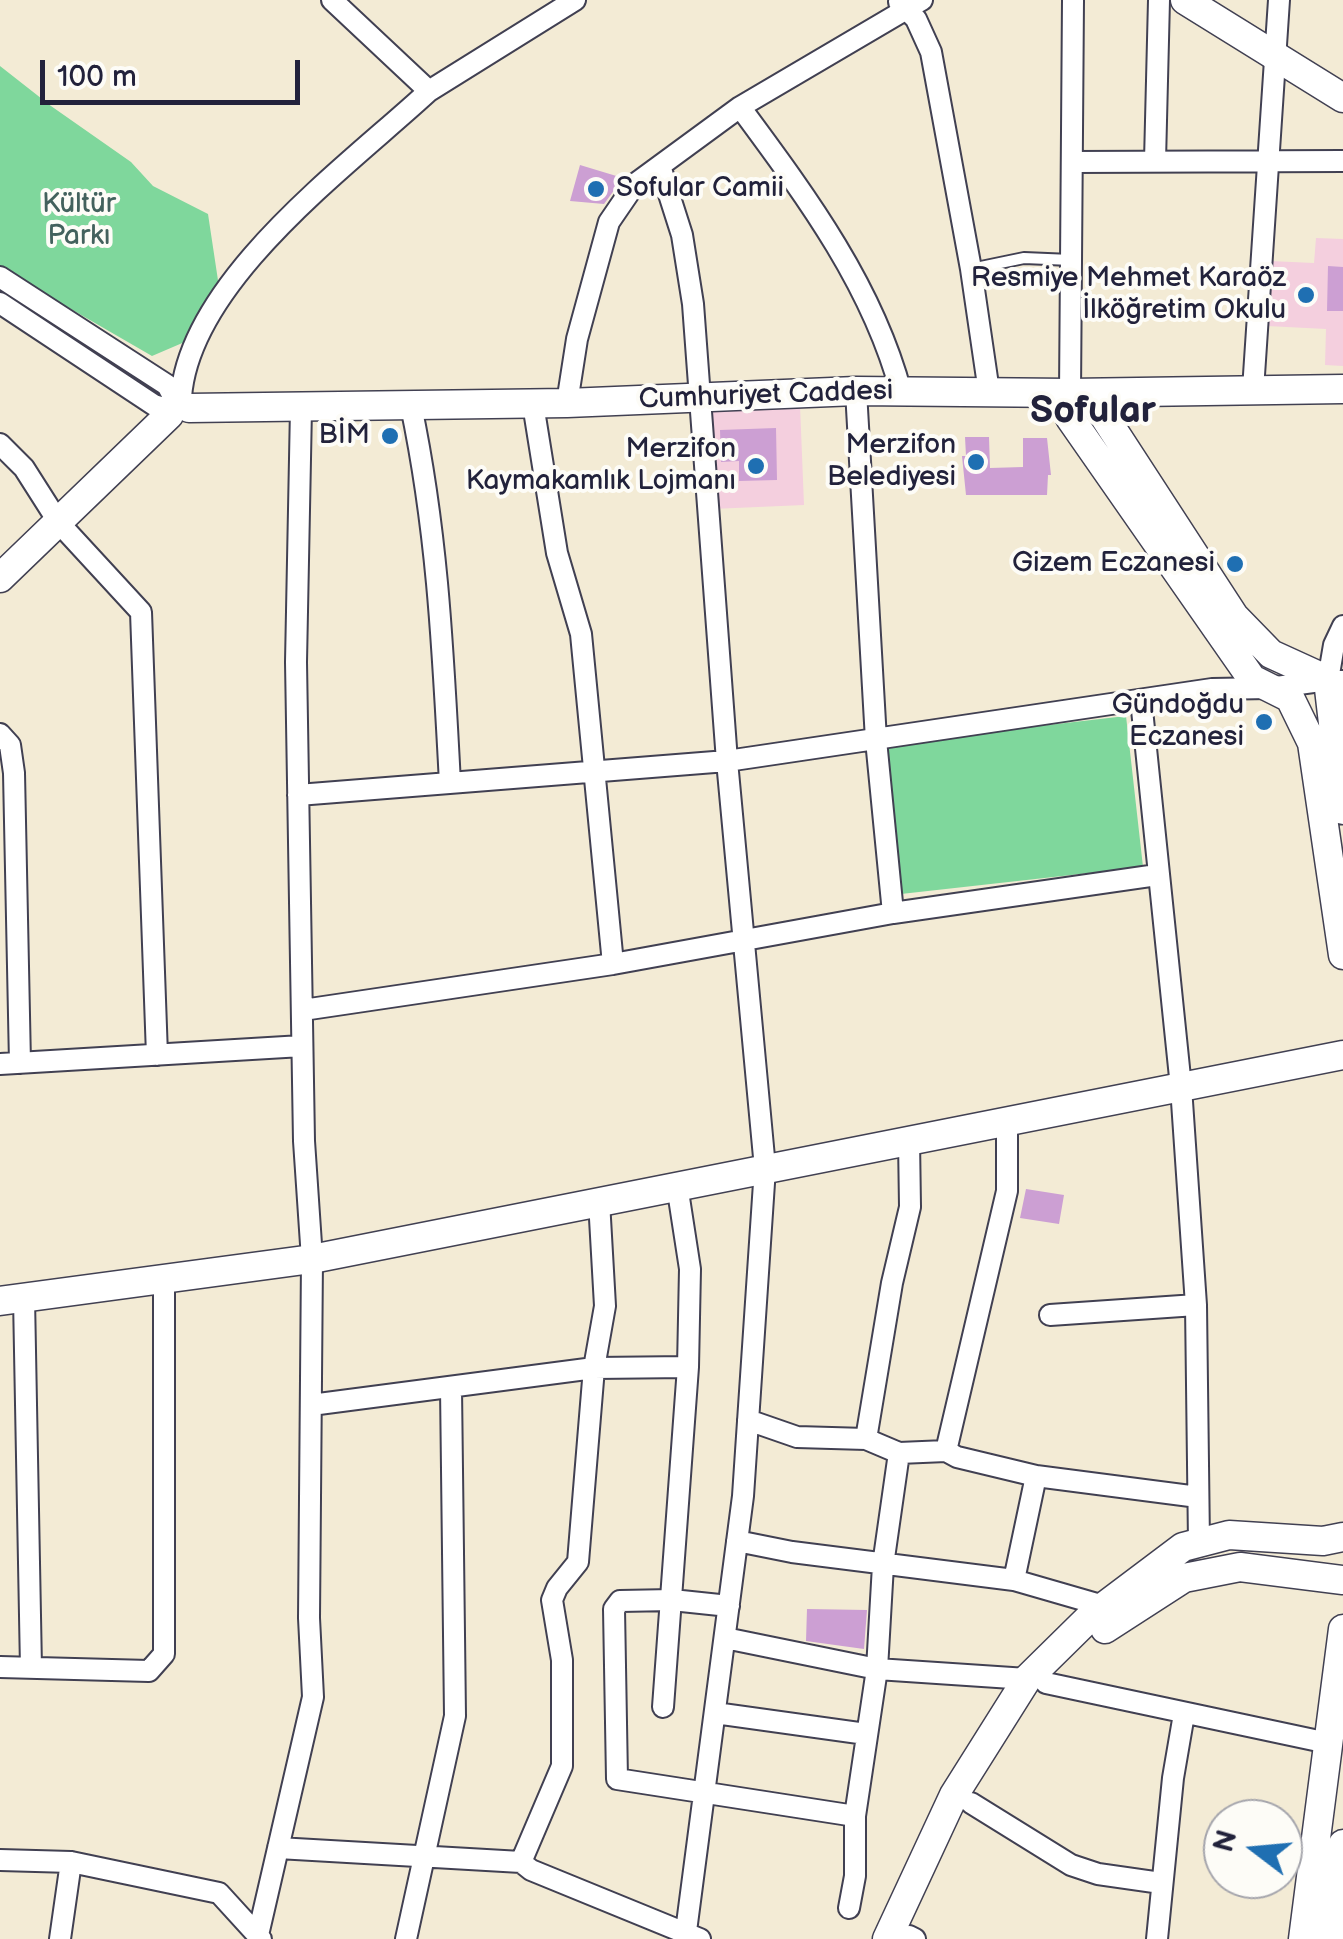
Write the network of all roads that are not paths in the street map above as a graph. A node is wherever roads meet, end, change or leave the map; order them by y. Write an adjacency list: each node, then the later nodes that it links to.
1 (332, 0): 9 (street)
2 (575, 0): 9 (street)
3 (1073, 0): 14 (street)
4 (1160, 0): 15 (street)
5 (1185, 0): 8 (street)
6 (1279, 0): 8 (street)
7 (909, 3): 11 (street); 18 (street)
8 (1275, 56): 10 (street); 13 (street)
9 (430, 92): 30 (street)
10 (1343, 98)
11 (740, 107): 16 (street); 24 (street)
12 (1343, 160): 13 (street)
13 (1267, 161): 15 (street); 22 (street)
14 (1073, 162): 15 (street); 17 (street)
15 (1155, 162)
16 (660, 166): 27 (street); 28 (street)
17 (1072, 260): 18 (lane); 26 (street)
18 (971, 269): 25 (street)
19 (0, 277): 30 (street)
20 (0, 303): 30 (street)
21 (1343, 389): 22 (street, Cumhuriyet Caddesi)
22 (1253, 390): 26 (street, Cumhuriyet Caddesi)
23 (856, 392): 24 (street, Cumhuriyet Caddesi); 27 (street, Cumhuriyet Caddesi); 41 (street)
24 (901, 392): 25 (street, Cumhuriyet Caddesi)
25 (989, 392): 26 (street, Cumhuriyet Caddesi)
26 (1080, 393): 37 (street); 38 (street)
27 (700, 398): 28 (street, Cumhuriyet Caddesi); 42 (street)
28 (567, 403): 29 (street, Cumhuriyet Caddesi)
29 (533, 404): 31 (street, Cumhuriyet Caddesi); 43 (street)
30 (176, 405): 32 (street, Cumhuriyet Caddesi); 34 (street)
31 (411, 406): 32 (street, Cumhuriyet Caddesi); 44 (street)
32 (302, 408): 45 (street)
33 (0, 444): 34 (street)
34 (59, 523): 35 (street); 54 (street)
35 (0, 578)
36 (1343, 626): 37 (street)
37 (1335, 681): 38 (street); 46 (street)
38 (1268, 688): 39 (street); 50 (street)
39 (1141, 700): 41 (street); 47 (street)
40 (0, 734): 56 (street)
41 (876, 740): 42 (street); 48 (street)
42 (726, 761): 43 (street); 49 (street)
43 (594, 772): 44 (street); 51 (street)
44 (450, 783): 45 (street)
45 (298, 795): 52 (street)
46 (1343, 810)
47 (1158, 875): 48 (street); 57 (street)
48 (893, 913): 49 (street)
49 (746, 939): 51 (street); 60 (street)
50 (1343, 954)
51 (613, 964): 52 (street)
52 (303, 1010): 53 (street)
53 (302, 1046): 54 (street); 63 (street)
54 (157, 1055): 56 (street)
55 (1343, 1055): 57 (street)
56 (10, 1063)
57 (1181, 1086): 58 (street); 66 (street)
58 (1006, 1120): 59 (street); 74 (street)
59 (909, 1140): 60 (street); 73 (street)
60 (765, 1168): 61 (street); 72 (street)
61 (677, 1186): 62 (street); 68 (street)
62 (598, 1202): 63 (street); 69 (street)
63 (312, 1259): 64 (street); 71 (street)
64 (164, 1279): 65 (street); 90 (street)
65 (12, 1300): 90 (street)
66 (1196, 1305): 67 (street); 77 (street)
67 (1050, 1315)
68 (688, 1367): 69 (street); 84 (street)
69 (594, 1368): 70 (street); 106 (street)
70 (451, 1388): 71 (street); 103 (street)
71 (311, 1405): 102 (street)
72 (748, 1420): 73 (street); 79 (street)
73 (866, 1440): 75 (street)
74 (946, 1451): 75 (street); 76 (street)
75 (899, 1453): 81 (street)
76 (1036, 1476): 77 (street); 82 (street)
77 (1198, 1496): 80 (street)
78 (1343, 1537): 80 (street)
79 (737, 1540): 81 (street); 85 (street)
80 (1199, 1543): 86 (street)
81 (883, 1565): 82 (street); 91 (street)
82 (1014, 1580): 86 (street)
83 (1343, 1580): 92 (street)
84 (672, 1600): 85 (street); 93 (street); 98 (street)
85 (729, 1606): 88 (street)
86 (1104, 1606): 92 (street)
87 (1343, 1628): 97 (street)
88 (725, 1638): 91 (street); 94 (street)
89 (0, 1667): 90 (street)
90 (30, 1668)
91 (877, 1669): 92 (street); 96 (street)
92 (1037, 1681): 95 (street); 99 (street); 112 (street)
93 (663, 1707)
94 (715, 1713): 96 (street); 98 (street)
95 (1184, 1714): 97 (street); 107 (street)
96 (866, 1734): 100 (street)
97 (1328, 1743): 109 (street)
98 (705, 1795): 100 (street); 111 (street)
99 (971, 1804): 107 (street); 112 (street)
100 (855, 1816): 108 (street)
101 (1343, 1844): 109 (street)
102 (278, 1848): 103 (street); 110 (street)
103 (426, 1856): 106 (street); 114 (street)
104 (0, 1860): 105 (street)
105 (71, 1862): 110 (street); 113 (street)
106 (521, 1862): 111 (street)
107 (1161, 1883): 115 (street)
108 (849, 1908)
109 (1322, 1936)
110 (259, 1937)
111 (690, 1937)
112 (905, 1938)
113 (60, 1939)
114 (406, 1939)
115 (1157, 1939)

